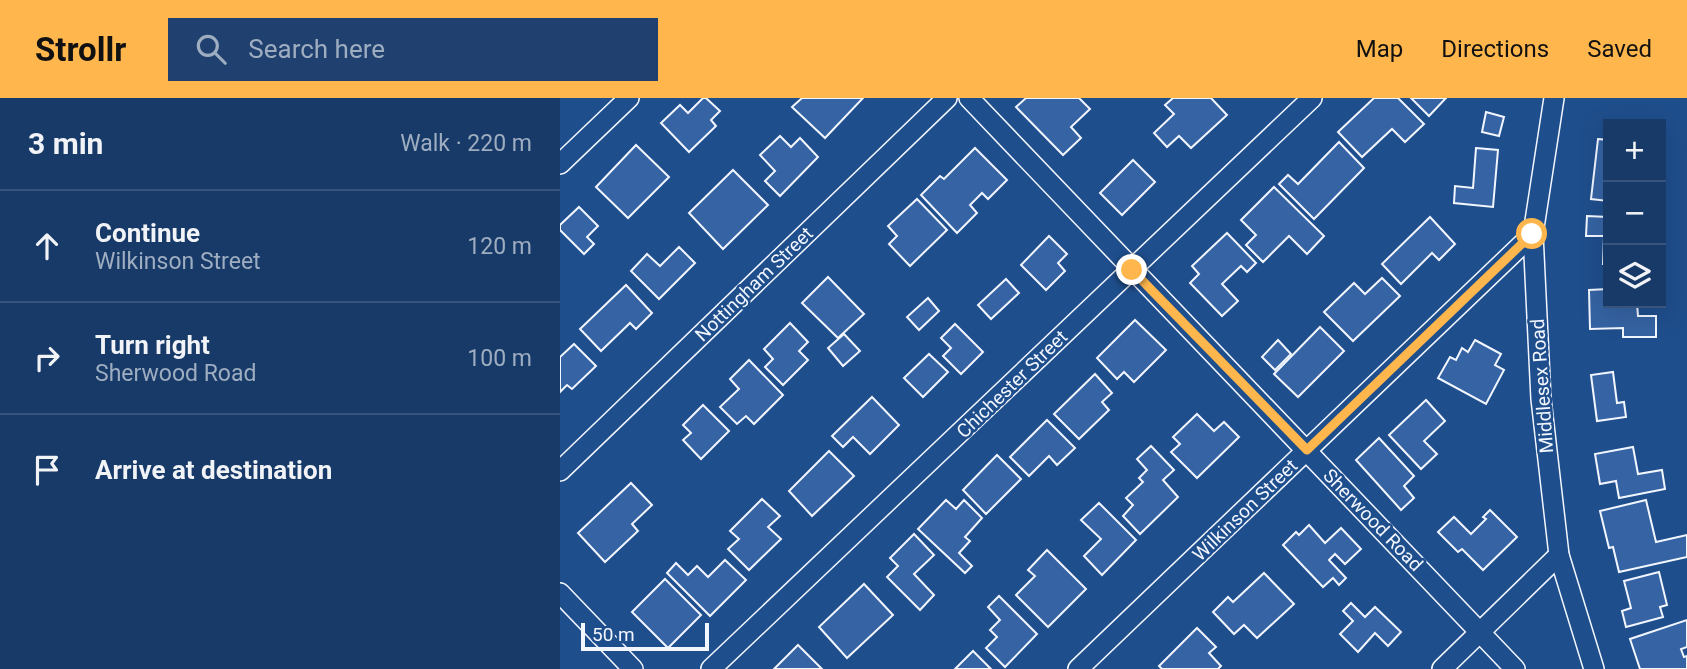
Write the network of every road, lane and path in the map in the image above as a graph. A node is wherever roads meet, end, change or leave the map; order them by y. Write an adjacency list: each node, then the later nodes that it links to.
1 (629, 98): 6 (street)
2 (947, 98): 10 (street, Nottingham Street)
3 (969, 98): 8 (street, Sherwood Road)
4 (1312, 98): 8 (street, Chichester Street)
5 (1554, 98): 7 (street, Middlesex Road)
6 (560, 164)
7 (1532, 234): 9 (street, Wilkinson Street); 11 (street, Middlesex Road)
8 (1132, 270): 9 (street, Sherwood Road); 15 (street, Chichester Street)
9 (1307, 450): 13 (street, Sherwood Road); 16 (street, Wilkinson Street)
10 (560, 471)
11 (1559, 555): 13 (street); 19 (street, Middlesex Road)
12 (560, 593): 14 (street)
13 (1480, 632): 17 (street); 18 (street, Sherwood Road)
14 (633, 669)
15 (712, 669)
16 (1078, 669)
17 (1442, 669)
18 (1515, 669)
19 (1594, 669)

